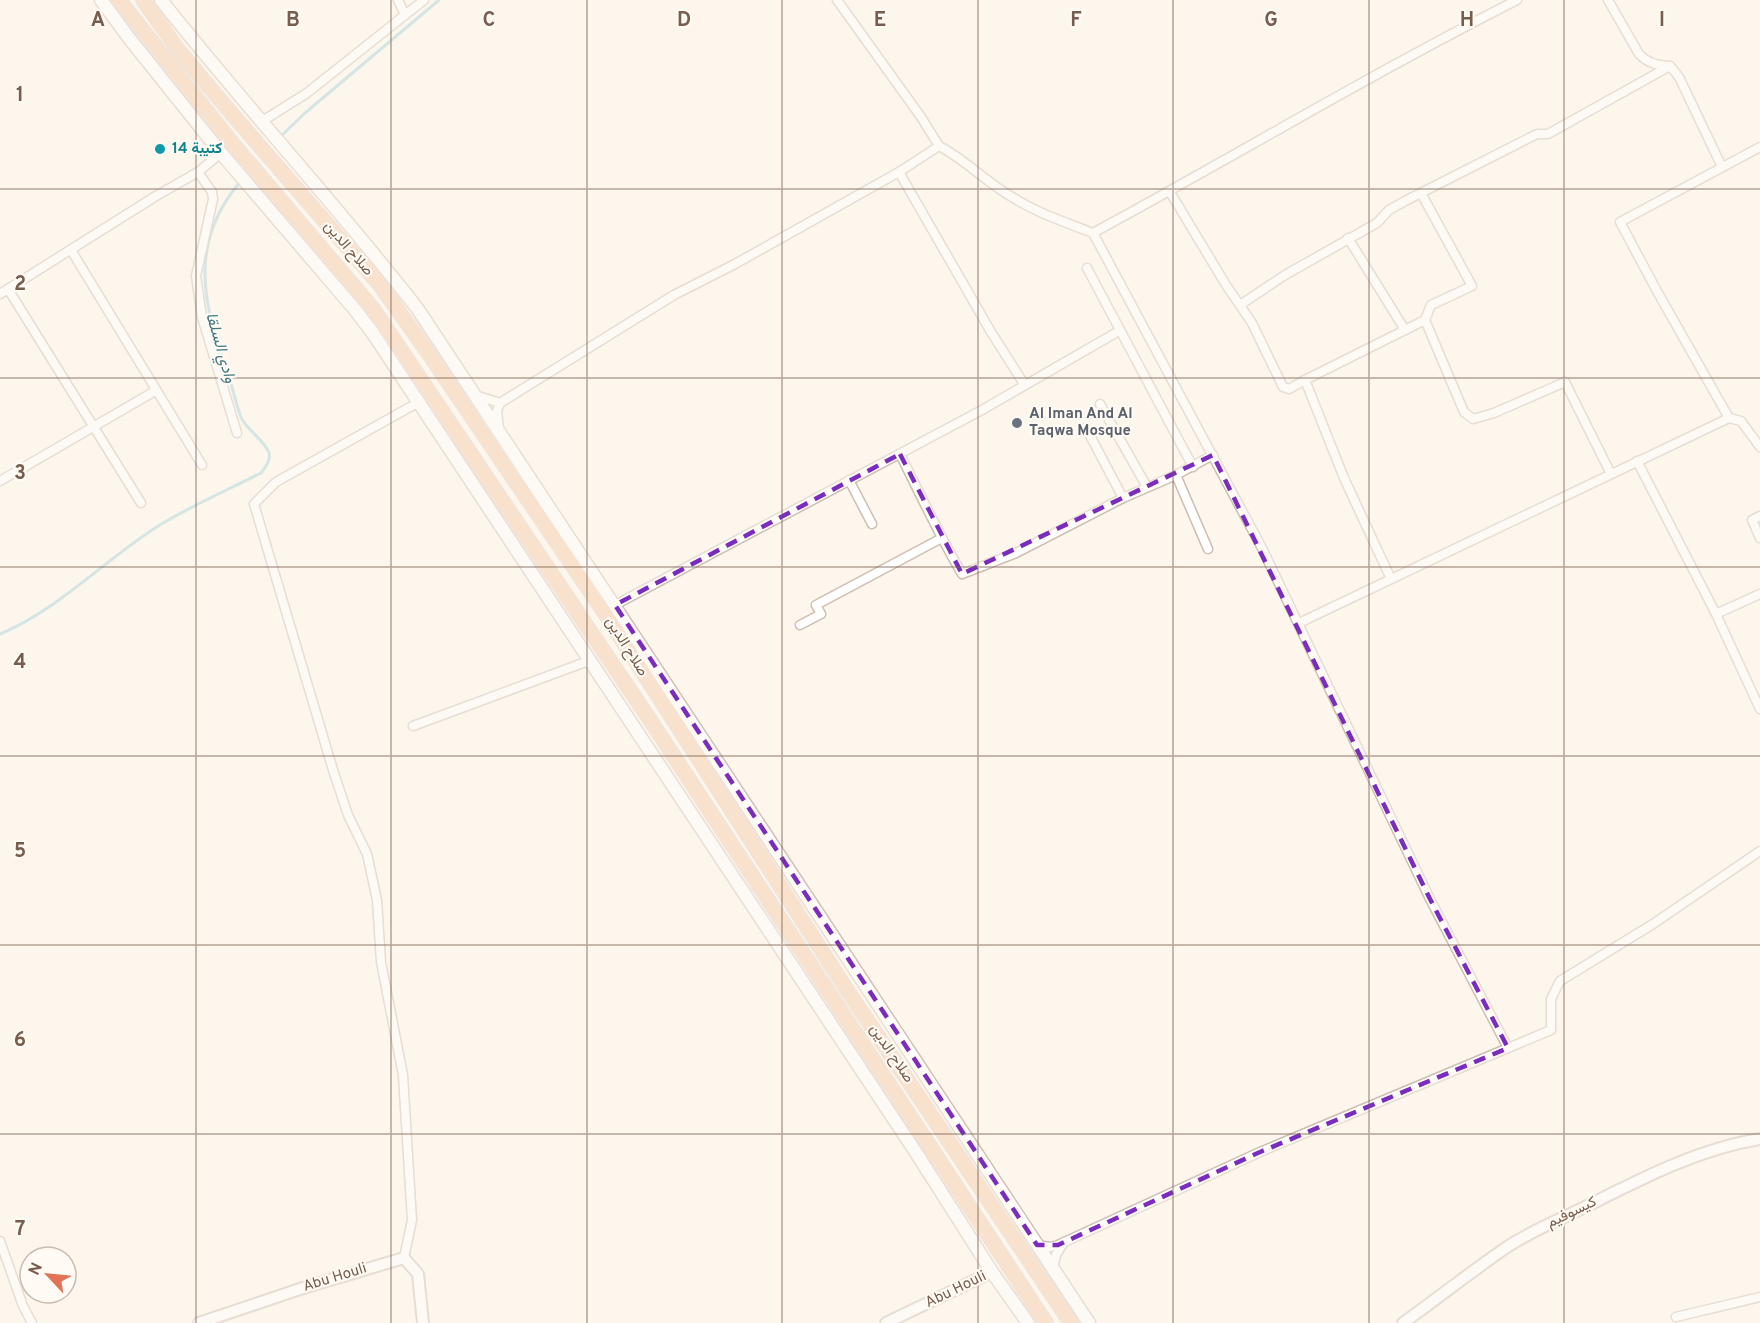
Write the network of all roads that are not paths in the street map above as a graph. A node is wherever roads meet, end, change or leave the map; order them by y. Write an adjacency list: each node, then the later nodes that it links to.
1 (100, 0): 17 (main road)
2 (119, 0): 12 (highway, صلاح الدين)
3 (143, 0): 11 (highway, صلاح الدين)
4 (161, 0): 14 (main road)
5 (398, 0): 10 (street)
6 (424, 0): 10 (street)
7 (837, 0): 15 (street)
8 (1517, 0): 22 (street)
9 (1608, 0): 13 (street)
10 (405, 15): 14 (street)
11 (180, 51): 12 (highway); 73 (highway, صلاح الدين)
12 (164, 59): 21 (highway, صلاح الدين)
13 (1670, 66): 18 (street); 23 (street)
14 (261, 122): 36 (main road)
15 (939, 146): 20 (street); 24 (street)
16 (1760, 147): 18 (street)
17 (223, 155): 19 (street); 21 (main road)
18 (1722, 167): 40 (street)
19 (198, 172): 26 (street); 44 (street)
20 (899, 172): 34 (street); 38 (street)
21 (257, 183): 37 (main road); 74 (highway, صلاح الدين)
22 (1170, 192): 24 (street); 29 (street)
23 (1421, 193): 25 (street); 30 (street)
24 (1093, 232): 47 (street)
25 (1348, 238): 29 (street); 31 (street)
26 (71, 250): 28 (street); 35 (street)
27 (1087, 268): 32 (street)
28 (4, 291): 41 (street)
29 (1240, 305): 33 (street)
30 (1425, 320): 31 (street); 51 (street)
31 (1405, 330): 33 (street)
32 (1119, 331): 34 (street); 50 (street)
33 (1305, 380): 63 (street)
34 (1024, 384): 46 (street)
35 (155, 391): 41 (street); 49 (street)
36 (475, 395): 38 (street); 43 (main road)
37 (419, 402): 69 (main road); 82 (street)
38 (500, 403): 43 (street)
39 (1100, 404): 55 (street)
40 (1729, 418): 45 (street); 48 (street)
41 (94, 426): 54 (street); 57 (street)
42 (1086, 428): 56 (street)
43 (500, 432): 65 (main road)
44 (237, 434)
45 (1760, 447)
46 (900, 454): 53 (street); 61 (street)
47 (1214, 455): 50 (street); 67 (street)
48 (1637, 461): 51 (street); 66 (street)
49 (202, 465)
50 (1192, 467): 52 (street)
51 (1611, 474): 63 (street)
52 (1176, 475): 55 (street); 62 (street)
53 (849, 480): 59 (street); 65 (street)
54 (0, 481)
55 (1147, 487): 56 (street)
56 (1123, 498): 61 (street)
57 (141, 503)
58 (1760, 516): 60 (street)
59 (872, 524)
60 (1760, 538)
61 (940, 539): 68 (street)
62 (1209, 549)
63 (1391, 579): 67 (street)
64 (1760, 594): 66 (street)
65 (615, 605): 81 (main road)
66 (1716, 615): 70 (street)
67 (1299, 623): 77 (street)
68 (800, 625)
69 (591, 660): 71 (street); 84 (main road)
70 (1760, 708)
71 (413, 726)
72 (1760, 851): 77 (street)
73 (778, 882): 74 (highway); 75 (highway, صلاح الدين)
74 (757, 883): 76 (highway, صلاح الدين)
75 (873, 1026): 76 (highway); 93 (highway, صلاح الدين)
76 (856, 1035): 92 (highway, صلاح الدين)
77 (1508, 1048): 80 (street)
78 (1760, 1139): 95 (street, كيسوفيم)
79 (0, 1241): 87 (street)
80 (1064, 1242): 81 (street); 83 (street)
81 (1037, 1245): 83 (main road)
82 (404, 1258): 88 (street, Abu Houli); 89 (street)
83 (1053, 1270): 94 (main road)
84 (993, 1272): 90 (street, Abu Houli); 91 (main road)
85 (1760, 1297): 86 (street)
86 (1676, 1317)
87 (32, 1323)
88 (199, 1323)
89 (423, 1323)
90 (886, 1323)
91 (1028, 1323)
92 (1046, 1323)
93 (1071, 1323)
94 (1089, 1323)
95 (1403, 1323)

